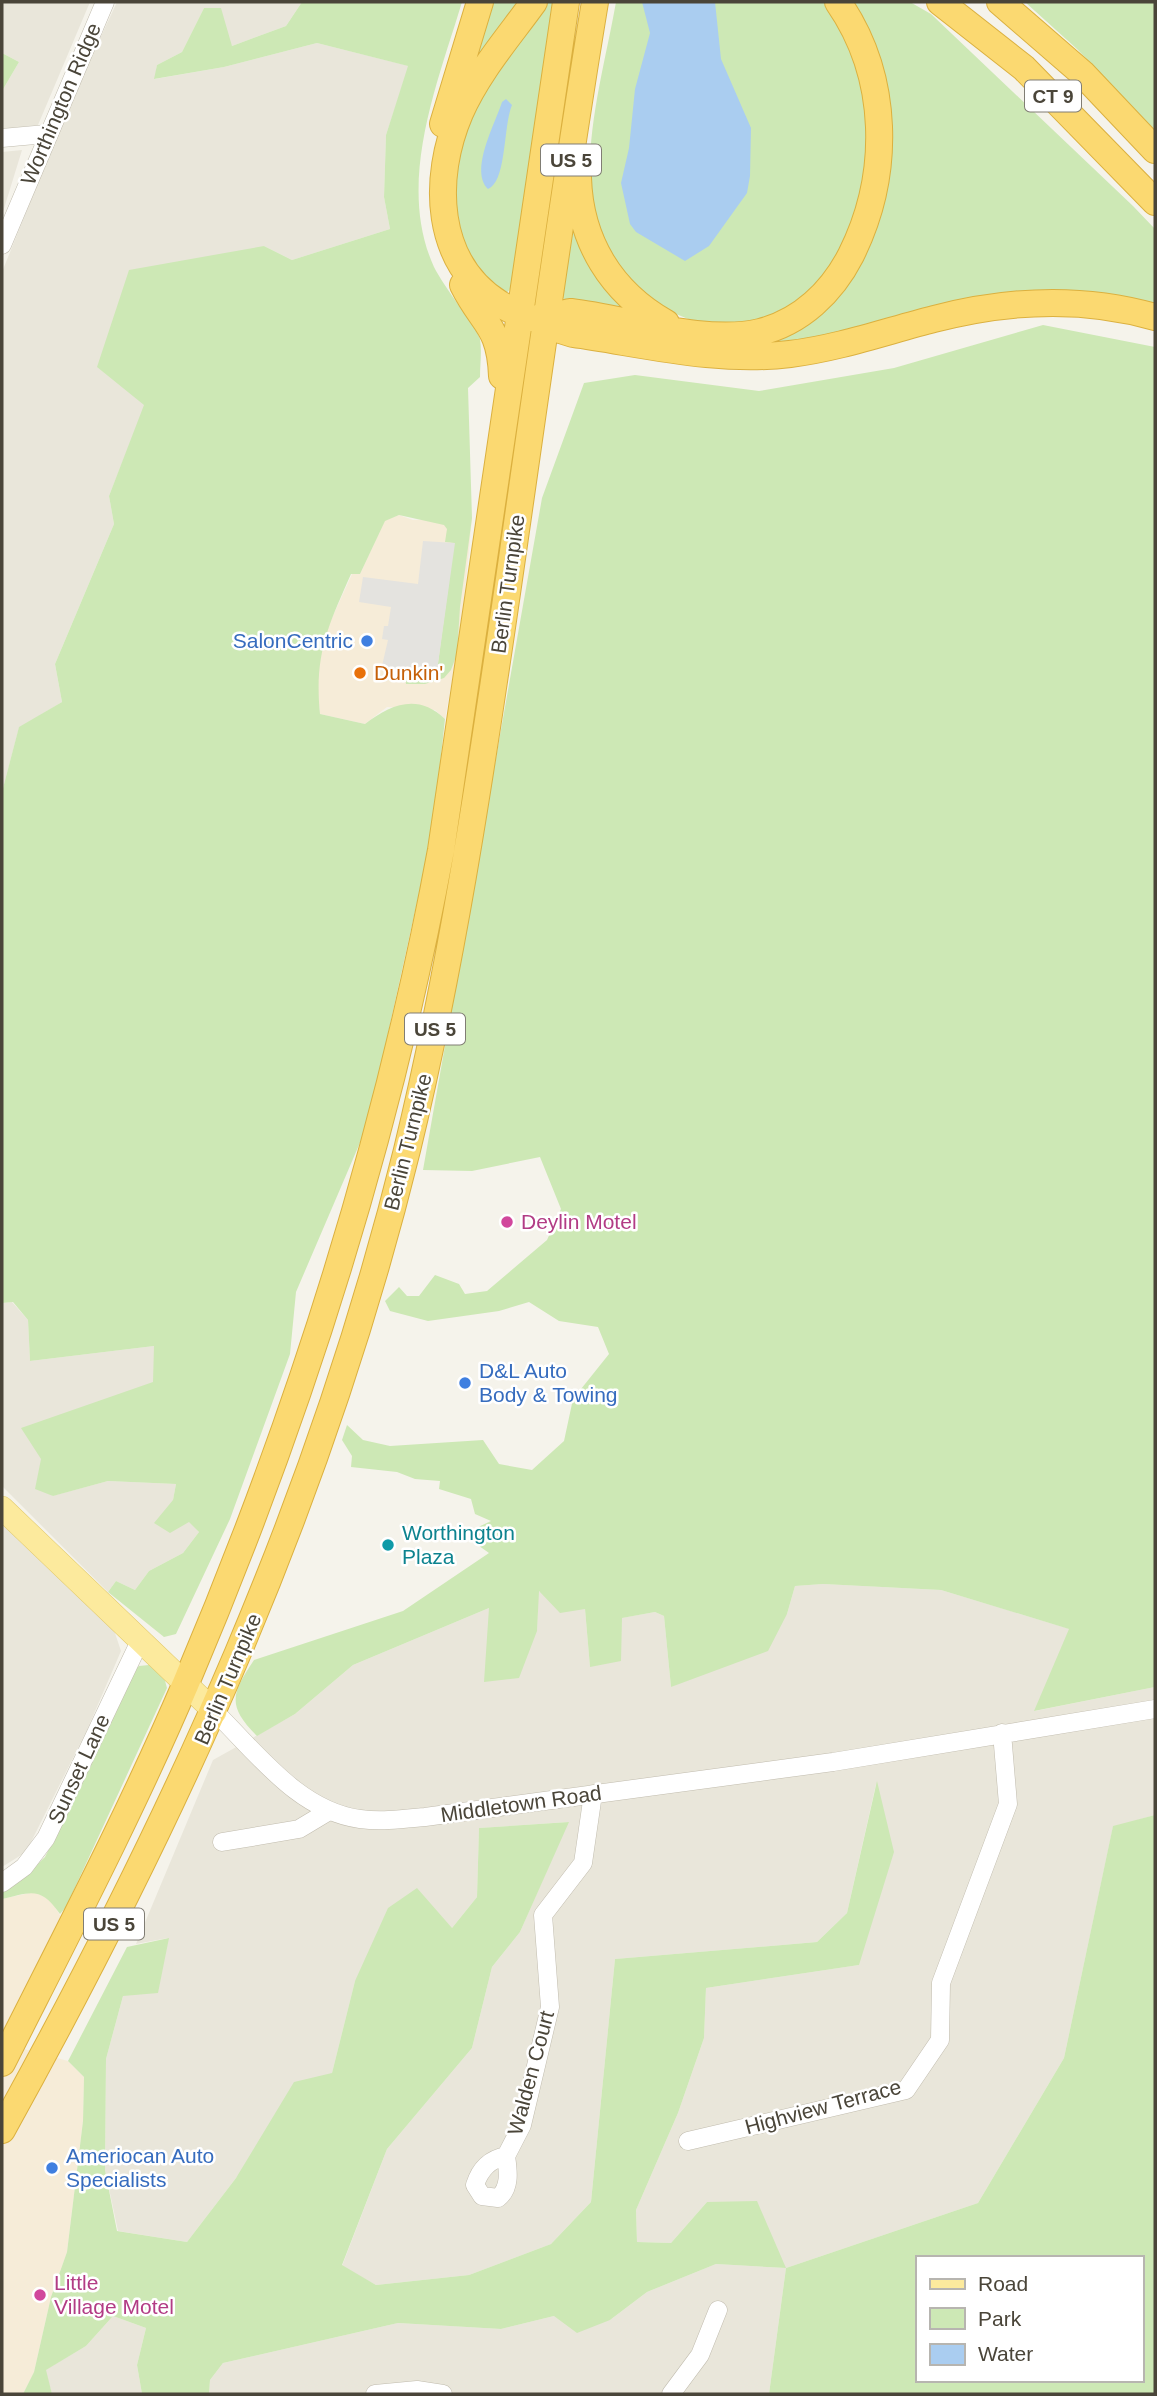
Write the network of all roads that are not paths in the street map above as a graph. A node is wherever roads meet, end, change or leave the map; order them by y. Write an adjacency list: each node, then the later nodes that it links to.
1 (105, 2): 10 (street, Worthington Ridge)
2 (480, 2): 13 (highway)
3 (534, 2): 13 (highway)
4 (566, 2): 17 (highway, Berlin Turnpike / US 5)
5 (595, 2): 9 (highway, Berlin Turnpike / US 5)
6 (838, 2): 20 (highway)
7 (940, 2): 14 (highway, CT 9)
8 (1000, 2): 12 (highway, CT 9)
9 (576, 127): 19 (highway, Berlin Turnpike / US 5); 20 (highway)
10 (46, 134): 11 (street); 15 (street, Worthington Ridge)
11 (2, 138)
12 (1155, 150)
13 (444, 177): 16 (highway)
14 (1155, 202)
15 (2, 245)
16 (460, 263): 17 (highway); 21 (highway)
17 (520, 313): 19 (highway); 21 (highway, Berlin Turnpike / US 5)
18 (1155, 317): 19 (highway)
19 (547, 319): 20 (highway); 26 (highway, Berlin Turnpike / US 5)
20 (680, 330)
21 (506, 414): 24 (highway, Berlin Turnpike / US 5)
22 (2, 1508): 23 (main road, Middletown Road)
23 (139, 1643): 24 (main road, Middletown Road); 31 (street, Sunset Lane)
24 (186, 1684): 26 (main road, Middletown Road); 32 (highway, Berlin Turnpike / US 5)
25 (1155, 1709): 27 (street, Middletown Road)
26 (215, 1712): 29 (street, Middletown Road); 33 (highway, Berlin Turnpike / US 5)
27 (1002, 1733): 28 (street, Middletown Road); 34 (street, Highview Terrace)
28 (593, 1794): 29 (street, Middletown Road); 35 (street, Walden Court)
29 (329, 1811): 30 (street)
30 (222, 1842)
31 (2, 1883)
32 (2, 2063)
33 (2, 2130)
34 (688, 2141)
35 (506, 2156)
36 (718, 2310): 40 (street)
37 (398, 2392): 38 (street); 39 (street)
38 (376, 2394)
39 (443, 2394)
40 (671, 2394)

